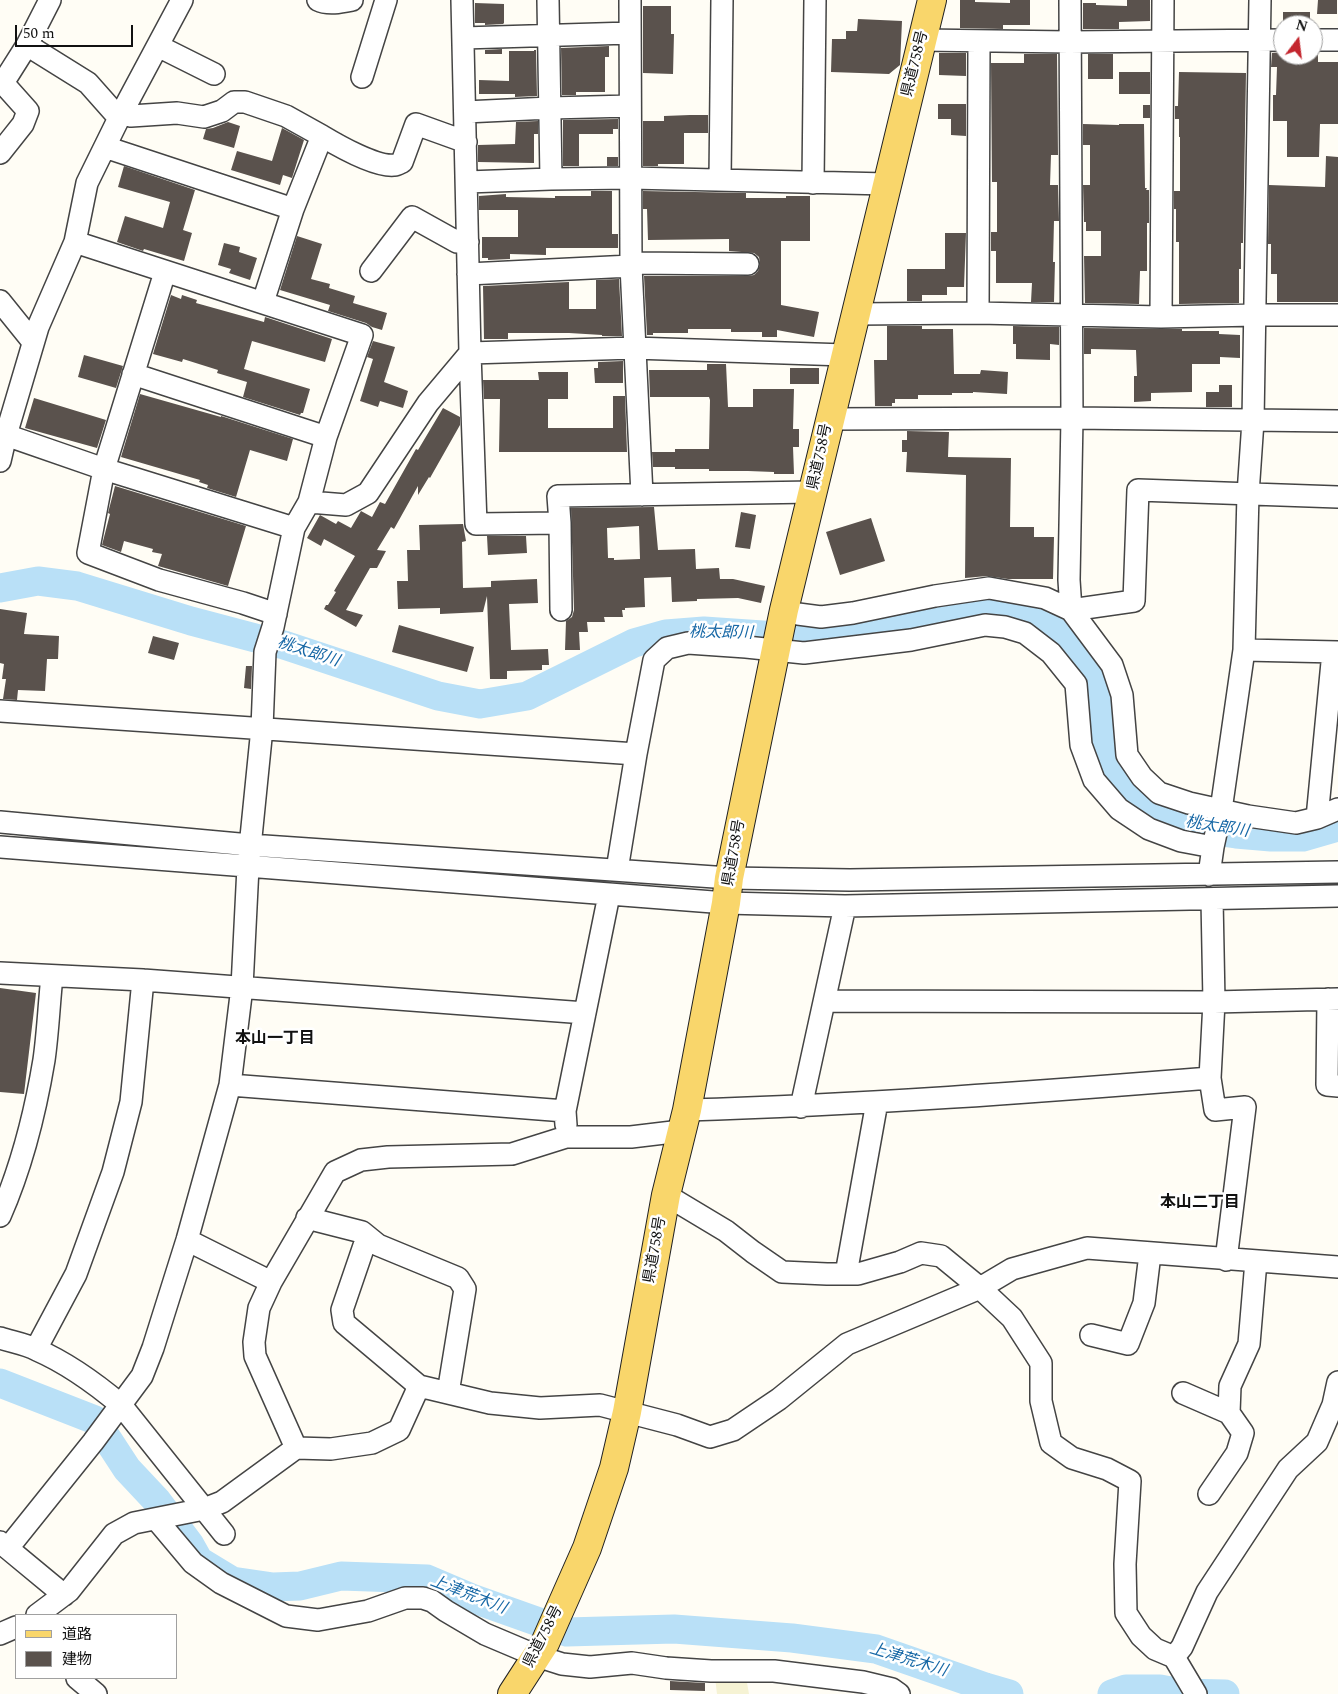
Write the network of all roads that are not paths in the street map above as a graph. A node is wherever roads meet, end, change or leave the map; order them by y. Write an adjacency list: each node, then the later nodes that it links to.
1 (50, 0): 27 (street)
2 (182, 0): 28 (street)
3 (318, 0): 4 (street)
4 (352, 0)
5 (386, 0): 30 (street)
6 (462, 0): 18 (street)
7 (548, 0): 17 (street)
8 (630, 0): 9 (street); 16 (street)
9 (645, 0)
10 (722, 0): 42 (street)
11 (815, 0): 44 (street)
12 (932, 0): 19 (main road, 県道758号)
13 (1070, 0): 25 (street)
14 (1163, 0): 26 (street)
15 (1260, 0): 20 (street)
16 (630, 33): 17 (street); 32 (street)
17 (548, 36): 18 (street); 33 (street)
18 (463, 38): 34 (street)
19 (922, 40): 24 (street); 45 (main road, 県道758号)
20 (1260, 40): 21 (street); 26 (street); 59 (street)
21 (1273, 40)
22 (1323, 40): 23 (street)
23 (1338, 40)
24 (980, 41): 25 (street); 56 (street)
25 (1069, 42): 26 (street); 58 (street)
26 (1163, 42): 61 (street)
27 (27, 45): 31 (street); 35 (street)
28 (158, 46): 29 (street); 35 (street)
29 (214, 74)
30 (362, 77)
31 (2, 83): 39 (street)
32 (630, 106): 33 (street); 40 (street)
33 (550, 108): 34 (street); 41 (street)
34 (465, 112): 37 (street)
35 (120, 116): 36 (street); 38 (street)
36 (322, 136): 37 (street); 46 (street)
37 (466, 142): 43 (street)
38 (105, 147): 46 (street); 47 (street)
39 (0, 153)
40 (631, 178): 41 (street); 42 (street); 49 (street)
41 (551, 179): 43 (street)
42 (720, 180): 44 (street)
43 (467, 182): 48 (street)
44 (813, 183): 45 (street)
45 (887, 184): 57 (main road, 県道758号)
46 (293, 209): 55 (street)
47 (75, 242): 52 (street); 62 (street)
48 (468, 242): 51 (street); 53 (street)
49 (631, 264): 50 (street); 53 (street); 63 (street)
50 (748, 264)
51 (371, 271)
52 (165, 272): 55 (street); 66 (street)
53 (468, 274): 64 (street)
54 (0, 301): 62 (street)
55 (263, 302): 72 (street)
56 (978, 313): 57 (street); 58 (street)
57 (856, 314): 65 (main road, 県道758号)
58 (1070, 315): 61 (street); 68 (street)
59 (1255, 315): 60 (street); 61 (street); 69 (street)
60 (1338, 315)
61 (1161, 317)
62 (33, 342): 71 (street)
63 (634, 348): 64 (street); 65 (street); 77 (street)
64 (470, 353): 79 (street); 80 (street)
65 (845, 355): 67 (main road, 県道758号)
66 (133, 374): 72 (street); 74 (street)
67 (829, 418): 68 (street); 75 (main road, 県道758号)
68 (1072, 418): 69 (street); 84 (street)
69 (1253, 421): 70 (street); 76 (street)
70 (1338, 421)
71 (3, 434): 73 (street); 74 (street)
72 (326, 437): 79 (street)
73 (0, 461)
74 (104, 469): 81 (street); 85 (street)
75 (814, 492): 77 (street); 83 (main road, 県道758号)
76 (1248, 494): 78 (street); 84 (street); 86 (street)
77 (642, 495): 80 (street)
78 (1338, 497)
79 (309, 502): 81 (street)
80 (560, 523): 82 (street)
81 (294, 528): 85 (street)
82 (561, 610)
83 (784, 610): 84 (street); 87 (main road, 県道758号)
84 (1071, 610): 93 (street)
85 (276, 614): 90 (street)
86 (1244, 650): 88 (street); 93 (street)
87 (775, 651): 91 (street); 98 (street); 103 (main road, 県道758号)
88 (1335, 652): 94 (street)
89 (0, 711): 90 (street)
90 (262, 728): 91 (street); 96 (street)
91 (636, 754): 100 (street)
92 (1338, 809): 94 (street)
93 (1221, 810): 94 (street); 98 (street)
94 (1317, 818)
95 (0, 822): 96 (street)
96 (250, 845): 99 (street); 100 (street)
97 (0, 847): 99 (street)
98 (1213, 847): 102 (street)
99 (248, 867): 104 (street); 111 (street)
100 (617, 870): 103 (street)
101 (1338, 872): 102 (street)
102 (1210, 874): 103 (street)
103 (728, 890): 104 (street); 107 (street); 122 (main road, 県道758号)
104 (609, 895): 115 (street)
105 (1338, 896): 106 (street)
106 (1212, 899): 107 (street); 114 (street)
107 (845, 906): 113 (street)
108 (0, 973): 109 (street)
109 (52, 976): 110 (street); 125 (street)
110 (143, 980): 111 (street); 138 (street)
111 (242, 987): 115 (street); 117 (street)
112 (1333, 999): 114 (street); 118 (street)
113 (825, 1001): 114 (street); 120 (street)
114 (1214, 1002): 116 (street)
115 (585, 1013): 121 (street)
116 (1210, 1078): 119 (street); 130 (street)
117 (230, 1085): 121 (street); 128 (street)
118 (1338, 1086)
119 (877, 1102): 120 (street); 133 (street)
120 (801, 1107): 122 (street)
121 (565, 1111): 123 (street)
122 (684, 1121): 123 (street); 124 (main road, 県道758号)
123 (566, 1138): 126 (street)
124 (666, 1195): 133 (street); 144 (main road, 県道758号)
125 (0, 1216)
126 (308, 1218): 127 (street); 134 (street)
127 (368, 1237): 140 (street); 142 (street)
128 (186, 1240): 134 (street); 143 (street)
129 (1150, 1254): 130 (street); 135 (street); 136 (street)
130 (1226, 1260): 131 (street)
131 (1256, 1261): 132 (street); 145 (street)
132 (1338, 1267)
133 (846, 1274): 135 (street)
134 (271, 1282): 146 (street)
135 (980, 1288): 144 (street); 157 (street)
136 (1091, 1335)
137 (0, 1338): 138 (street)
138 (36, 1349): 143 (street)
139 (1338, 1382): 157 (street)
140 (419, 1386): 142 (street); 146 (street)
141 (1183, 1393): 145 (street)
142 (448, 1394): 144 (street)
143 (117, 1411): 148 (street); 151 (street)
144 (627, 1412): 156 (main road, 県道758号)
145 (1229, 1413): 147 (street)
146 (296, 1448): 148 (street)
147 (1209, 1494)
148 (200, 1510): 149 (street); 150 (street)
149 (159, 1518): 152 (street); 156 (street)
150 (224, 1534)
151 (4, 1545): 152 (street)
152 (64, 1595): 153 (street)
153 (38, 1614)
154 (15, 1627): 155 (street)
155 (0, 1634)
156 (541, 1649): 159 (main road, 県道758号); 161 (street)
157 (1174, 1657): 162 (street)
158 (78, 1679): 160 (street)
159 (518, 1692)
160 (96, 1694)
161 (900, 1694)
162 (1196, 1694)

